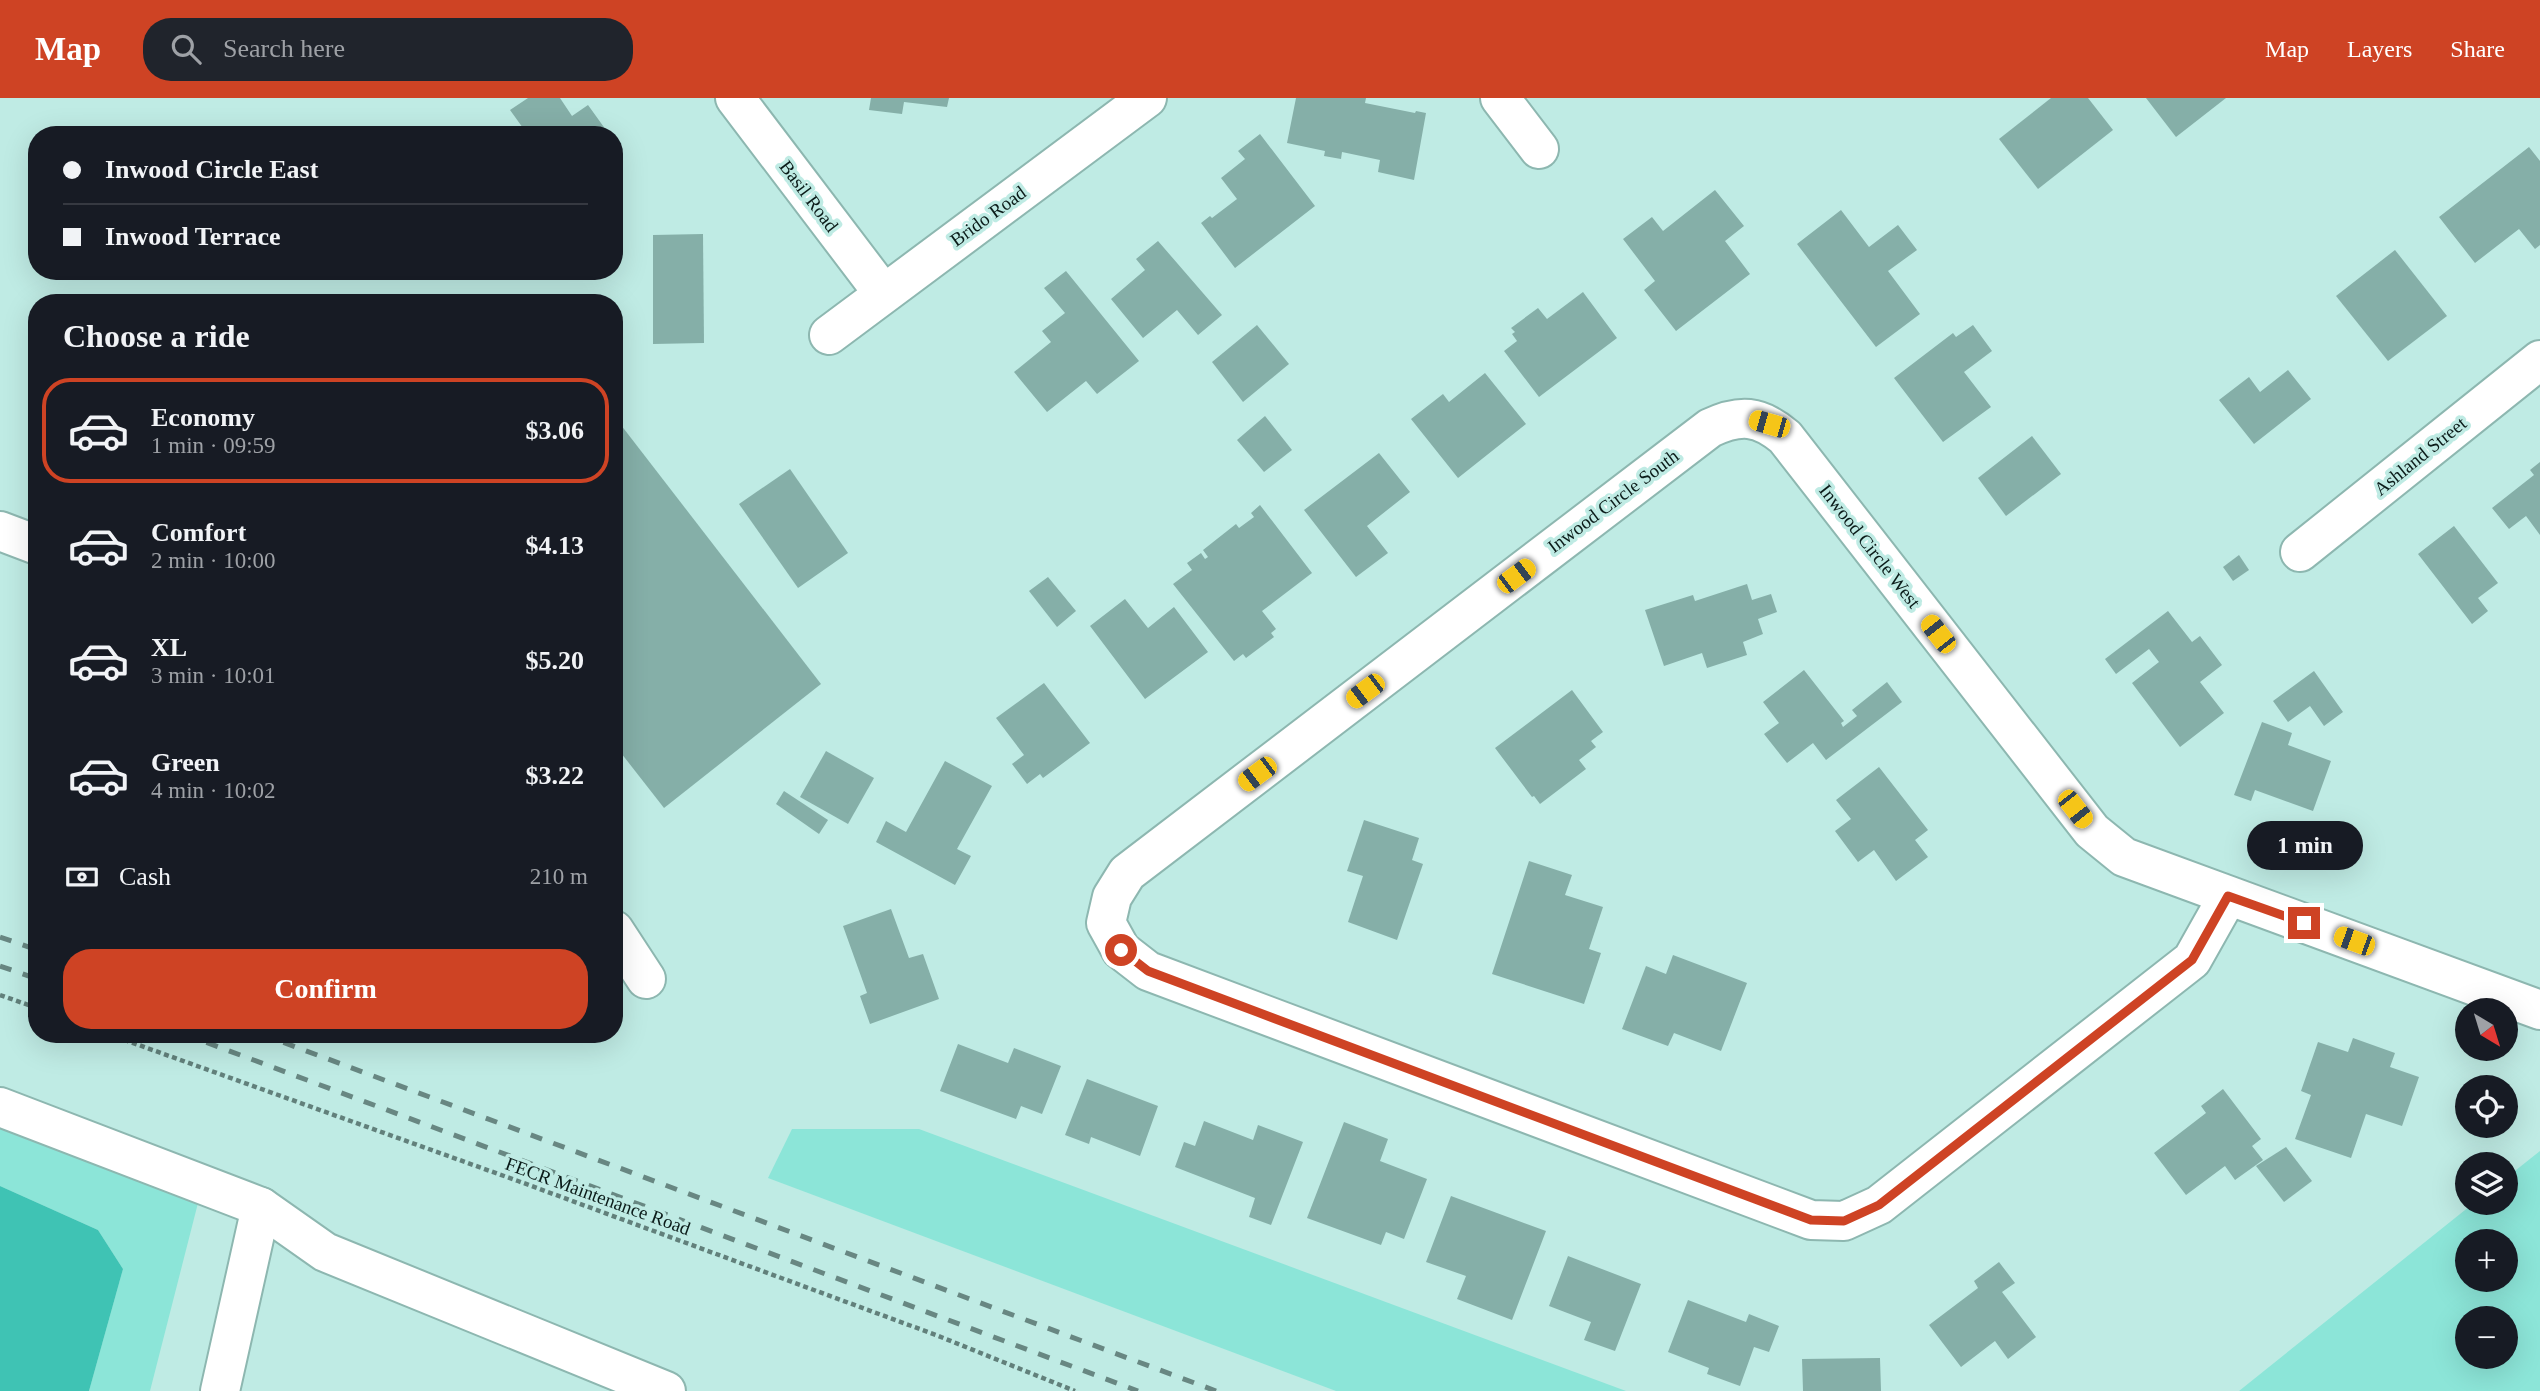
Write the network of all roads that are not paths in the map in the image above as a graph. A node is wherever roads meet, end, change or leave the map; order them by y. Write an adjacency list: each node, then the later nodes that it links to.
1 (736, 98): 5 (street, Basil Road)
2 (1147, 98): 5 (street, Brido Road)
3 (1500, 98): 4 (street)
4 (1539, 149)
5 (883, 293): 6 (street, Brido Road)
6 (829, 335)
7 (2540, 360): 11 (street, Ashland Street)
8 (1750, 418): 12 (street, Inwood Circle West); 12 (street, Inwood Circle South)
9 (0, 531): 10 (street)
10 (28, 542)
11 (2301, 552)
12 (2228, 896): 15 (street, Inwood Circle West)
13 (623, 944): 14 (street)
14 (646, 979)
15 (2540, 1010)
16 (0, 1107): 17 (street)
17 (261, 1207): 18 (street); 19 (street)
18 (220, 1391)
19 (666, 1391)

